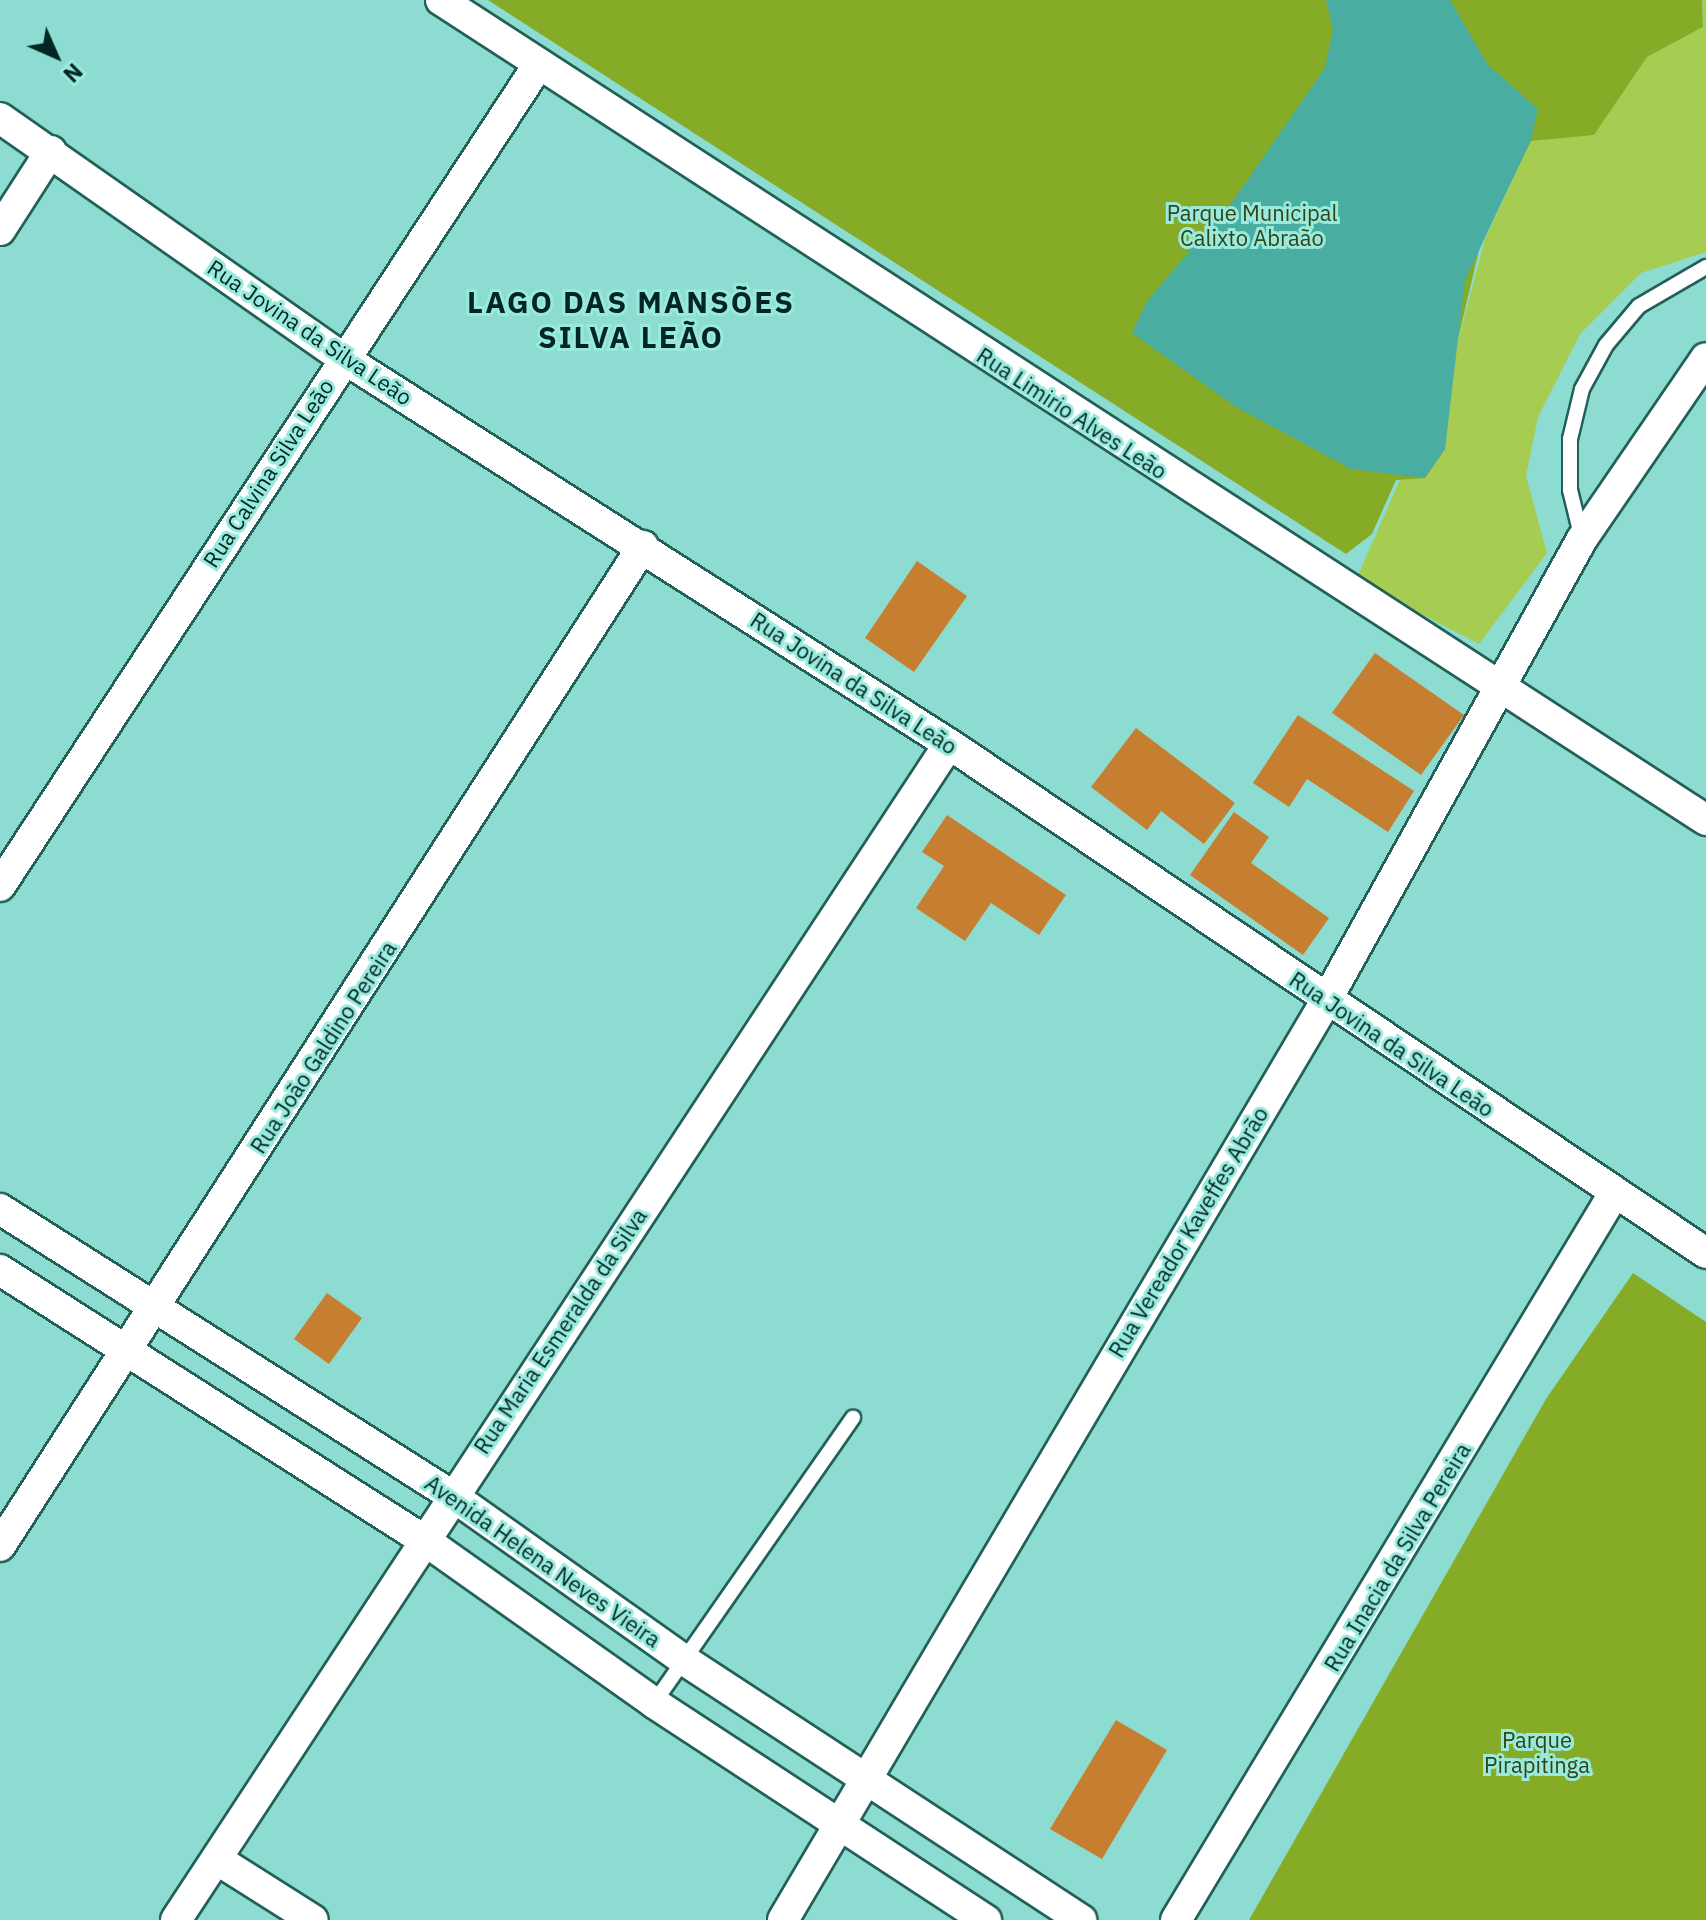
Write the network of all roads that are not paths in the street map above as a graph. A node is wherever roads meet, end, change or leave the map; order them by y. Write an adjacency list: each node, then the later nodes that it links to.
1 (441, 0): 2 (street, Rua Limirio Alves Leão)
2 (539, 64): 7 (street, Rua Calvina Silva Leão); 11 (street, Rua Limirio Alves Leão)
3 (0, 118): 4 (street, Rua Jovina da Silva Leão)
4 (51, 151): 5 (street); 7 (street, Rua Jovina da Silva Leão)
5 (0, 230)
6 (1706, 267): 9 (lane)
7 (343, 358): 10 (street, Rua Jovina da Silva Leão); 14 (street, Rua Calvina Silva Leão)
8 (1706, 358): 9 (street, Rua Vereador Kaveffes Abrão)
9 (1582, 539): 11 (street, Rua Vereador Kaveffes Abrão)
10 (643, 546): 12 (street, Rua Jovina da Silva Leão); 20 (street, Rua João Galdino Pereira)
11 (1503, 687): 13 (street, Rua Limirio Alves Leão); 15 (street, Rua Vereador Kaveffes Abrão)
12 (949, 744): 15 (street, Rua Jovina da Silva Leão); 23 (street, Rua Maria Esmeralda da Silva)
13 (1706, 820)
14 (0, 886)
15 (1326, 1001): 16 (street, Rua Jovina da Silva Leão); 28 (street, Rua Vereador Kaveffes Abrão)
16 (1615, 1192): 18 (street, Rua Jovina da Silva Leão); 38 (street, Rua Inacia da Silva Pereira)
17 (0, 1209): 20 (street, Avenida Helena Neves Vieira)
18 (1706, 1253)
19 (0, 1270): 21 (street)
20 (155, 1310): 21 (street, Rua João Galdino Pereira); 23 (street, Avenida Helena Neves Vieira)
21 (126, 1353): 24 (street); 25 (street, Rua João Galdino Pereira)
22 (853, 1418): 26 (lane)
23 (451, 1495): 24 (street, Rua Maria Esmeralda da Silva); 26 (street, Avenida Helena Neves Vieira)
24 (427, 1542): 27 (street); 31 (street, Rua Maria Esmeralda da Silva)
25 (0, 1546)
26 (684, 1660): 27 (lane); 28 (street, Avenida Helena Neves Vieira)
27 (654, 1703): 29 (street)
28 (862, 1778): 29 (street, Rua Vereador Kaveffes Abrão); 30 (street, Avenida Helena Neves Vieira)
29 (835, 1824): 32 (street); 35 (street, Rua Vereador Kaveffes Abrão)
30 (977, 1853): 32 (street); 37 (street, Avenida Helena Neves Vieira)
31 (218, 1860): 33 (street, Rua Maria Esmeralda da Silva); 34 (street)
32 (947, 1895): 36 (street)
33 (176, 1920)
34 (313, 1920)
35 (783, 1920)
36 (986, 1920)
37 (1081, 1920)
38 (1176, 1920)

